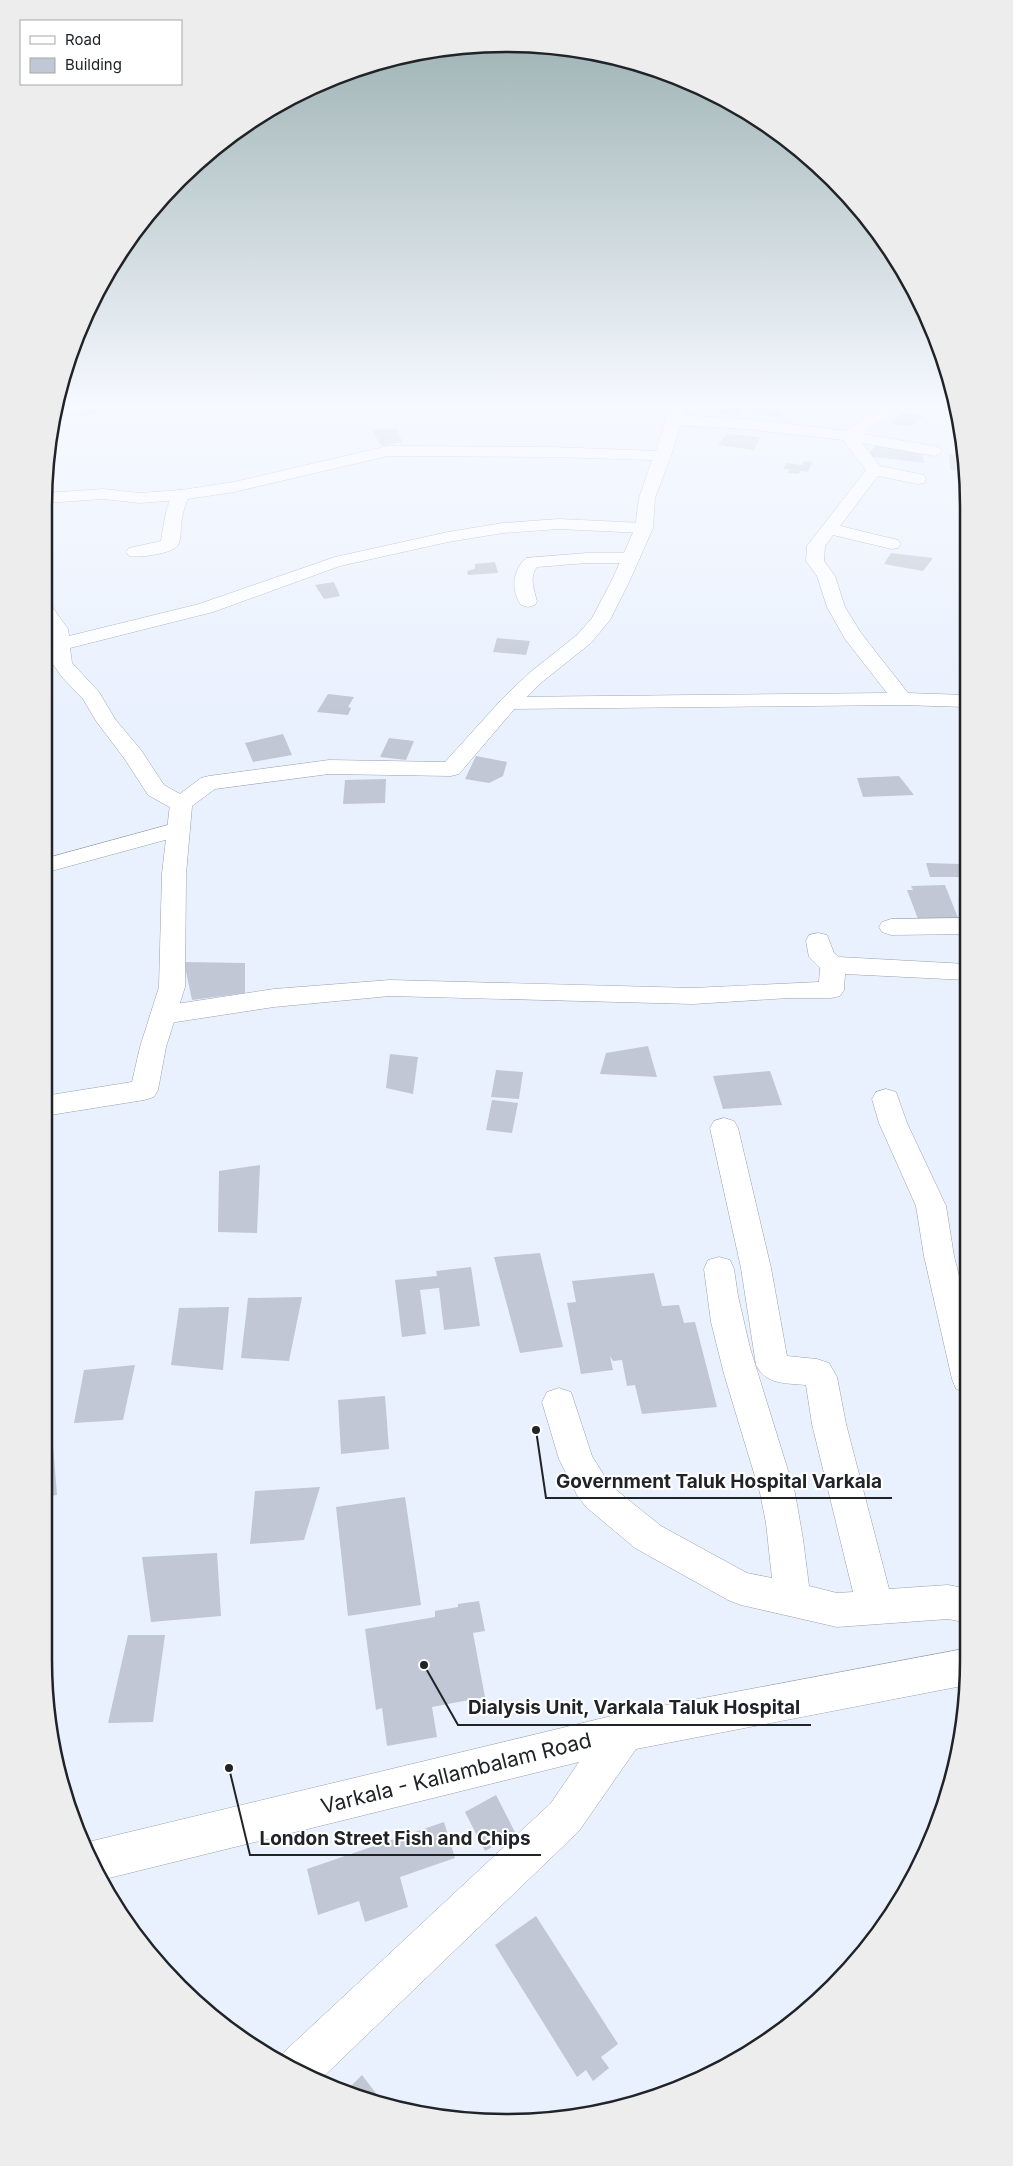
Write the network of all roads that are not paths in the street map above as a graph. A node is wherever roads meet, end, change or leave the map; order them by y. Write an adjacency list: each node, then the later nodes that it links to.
1 (177, 508): 7 (street)
2 (645, 508): 4 (street)
3 (845, 508): 5 (street)
4 (644, 528): 8 (street); 11 (street)
5 (829, 529): 6 (street); 12 (street)
6 (892, 544)
7 (135, 552)
8 (630, 558): 9 (street); 14 (street)
9 (528, 601)
10 (52, 620): 11 (street)
11 (61, 644): 15 (street)
12 (902, 699): 13 (street); 14 (street)
13 (960, 701)
14 (509, 704): 15 (street)
15 (181, 804): 16 (street)
16 (179, 829): 17 (street); 23 (street)
17 (52, 864)
18 (960, 926): 19 (street)
19 (891, 927)
20 (818, 941): 21 (street)
21 (833, 965): 22 (street); 23 (street)
22 (960, 972)
23 (163, 1015): 25 (street)
24 (886, 1099): 28 (street)
25 (52, 1105)
26 (724, 1128): 32 (street)
27 (719, 1269): 30 (street)
28 (960, 1346)
29 (559, 1402): 30 (street)
30 (792, 1601): 32 (street)
31 (960, 1604): 32 (street)
32 (876, 1607)
33 (960, 1668): 34 (street, Varkala - Kallambalam Road)
34 (624, 1732): 35 (street, Varkala - Kallambalam Road); 36 (street)
35 (99, 1859)
36 (303, 2065)

